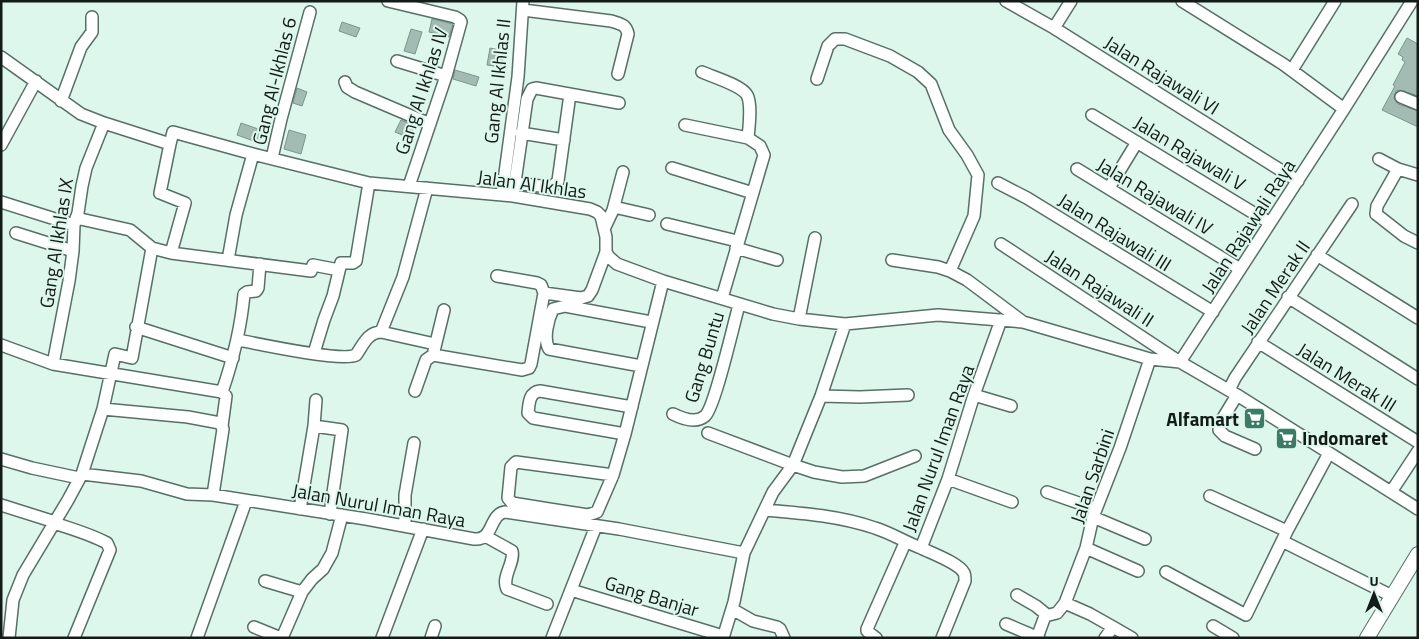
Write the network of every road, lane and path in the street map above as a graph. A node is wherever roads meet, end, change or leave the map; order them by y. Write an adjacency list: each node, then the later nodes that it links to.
1 (388, 1): 16 (street, Gang Al Ikhlas IV)
2 (1006, 1): 10 (street, Jalan Rajawali VI)
3 (1071, 1): 10 (street)
4 (1182, 1): 13 (street)
5 (1336, 1): 13 (street)
6 (1412, 1): 25 (street, Jalan Rajawali Raya)
7 (523, 6): 15 (street); 52 (street, Gang Al Ikhlas II)
8 (310, 12): 37 (street, Gang Al-Ikhlas 6)
9 (92, 17): 22 (street)
10 (1054, 28): 44 (street, Jalan Rajawali VI)
11 (1, 58): 18 (street)
12 (397, 61): 16 (street)
13 (1292, 70): 25 (street)
14 (702, 72): 31 (street)
15 (618, 74)
16 (446, 76): 27 (street, Gang Al Ikhlas IV)
17 (817, 79): 77 (street)
18 (36, 81): 22 (street); 35 (street)
19 (345, 82): 27 (street)
20 (570, 94): 23 (street); 30 (street); 32 (street)
21 (1401, 98): 24 (street)
22 (61, 101): 29 (street)
23 (619, 103)
24 (1418, 104)
25 (1344, 109): 44 (street, Jalan Rajawali Raya)
26 (1092, 115): 33 (street, Jalan Rajawali V)
27 (430, 124): 48 (street, Gang Al Ikhlas IV)
28 (685, 125): 31 (street)
29 (103, 126): 34 (street); 57 (street, Gang Al Ikhlas IX)
30 (521, 133): 32 (street); 46 (street)
31 (748, 138): 51 (street)
32 (564, 140): 46 (street)
33 (1137, 142): 50 (street); 58 (street, Jalan Rajawali V)
34 (170, 144): 36 (street, Jalan Al Ikhlas); 69 (street)
35 (1, 145)
36 (253, 154): 37 (street, Jalan Al Ikhlas); 71 (street)
37 (272, 158): 45 (street, Jalan Al Ikhlas)
38 (1379, 159): 41 (street)
39 (672, 168): 51 (street)
40 (1077, 169): 50 (street, Jalan Rajawali IV)
41 (1398, 169): 43 (street); 63 (street)
42 (623, 172): 55 (street)
43 (1418, 175)
44 (1298, 181): 58 (street, Jalan Rajawali Raya)
45 (369, 183): 48 (street, Jalan Al Ikhlas); 76 (street)
46 (516, 183): 52 (street)
47 (998, 183): 85 (street, Jalan Rajawali III)
48 (409, 186): 49 (street, Jalan Al Ikhlas)
49 (427, 188): 52 (street, Jalan Al Ikhlas); 93 (street)
50 (1109, 188): 75 (street, Jalan Rajawali IV)
51 (753, 193): 64 (street)
52 (507, 195): 60 (street, Jalan Al Ikhlas)
53 (1, 202): 57 (street)
54 (1352, 204): 70 (street, Jalan Merak II)
55 (614, 208): 56 (street); 60 (street)
56 (649, 215)
57 (75, 222): 66 (street); 67 (street, Gang Al Ikhlas IX)
58 (1270, 223): 75 (street, Jalan Rajawali Raya)
59 (667, 224): 64 (street)
60 (605, 227): 68 (street)
61 (16, 233): 67 (street)
62 (815, 238): 87 (street)
63 (1418, 243)
64 (736, 244): 72 (street); 82 (street)
65 (1001, 244): 101 (street, Jalan Rajawali II)
66 (152, 248): 69 (street); 92 (street)
67 (73, 251): 102 (street, Gang Al Ikhlas IX)
68 (606, 252): 79 (street); 80 (street)
69 (171, 253): 71 (street)
70 (1317, 255): 81 (street, Jalan Merak II); 86 (street)
71 (228, 260): 74 (street)
72 (778, 260)
73 (892, 260): 77 (street)
74 (260, 264): 76 (street); 94 (street)
75 (1240, 269): 85 (street, Jalan Rajawali Raya)
76 (339, 270): 98 (street)
77 (950, 271): 90 (street)
78 (497, 276): 80 (street)
79 (663, 281): 82 (street); 89 (street)
80 (544, 293): 97 (street)
81 (1288, 297): 95 (street, Jalan Merak II); 105 (street)
82 (722, 298): 83 (street)
83 (739, 305): 87 (street); 116 (street, Gang Buntu)
84 (444, 310): 97 (street)
85 (1213, 312): 101 (street, Jalan Rajawali Raya)
86 (1418, 318)
87 (799, 319): 91 (street)
88 (1001, 320): 90 (street); 91 (street); 110 (street, Jalan Nurul Iman Raya)
89 (651, 322): 103 (street); 103 (street)
90 (1023, 322): 100 (street)
91 (845, 324): 111 (street)
92 (136, 328): 99 (street); 104 (street)
93 (381, 332): 97 (street); 98 (street)
94 (238, 340): 98 (street); 99 (street)
95 (1258, 342): 108 (street, Jalan Merak II); 121 (street, Jalan Merak III)
96 (1, 345): 102 (street)
97 (434, 349): 106 (street)
98 (314, 353)
99 (233, 358): 107 (street)
100 (1150, 359): 101 (street); 142 (street, Jalan Sarbini)
101 (1180, 362): 108 (street, Jalan Rajawali II)
102 (53, 364): 104 (street)
103 (641, 366): 114 (street)
104 (112, 373): 107 (street); 115 (street)
105 (1418, 380)
106 (416, 391)
107 (222, 392): 117 (street)
108 (1233, 393): 123 (street, Jalan Merak II); 125 (street, Jalan Rajawali II)
109 (908, 395): 111 (street)
110 (974, 395): 113 (street); 131 (street, Jalan Nurul Iman Raya)
111 (821, 396): 128 (street)
112 (316, 400): 118 (street)
113 (1012, 406)
114 (632, 407): 120 (street); 120 (street)
115 (103, 408): 117 (street); 130 (street)
116 (672, 414)
117 (222, 426): 134 (street)
118 (314, 426): 139 (street); 143 (street)
119 (708, 433): 128 (street)
120 (625, 434): 129 (street)
121 (1418, 442)
122 (414, 443): 146 (street)
123 (1255, 449)
124 (1418, 451): 133 (street)
125 (1329, 453): 133 (street, Jalan Rajawali II); 150 (street)
126 (914, 456): 128 (street)
127 (1, 458): 130 (street, Jalan Nurul Iman Raya)
128 (792, 465): 140 (street)
129 (613, 474): 129 (street)
130 (80, 476): 134 (street, Jalan Nurul Iman Raya); 145 (street)
131 (948, 480): 137 (street); 153 (street, Jalan Nurul Iman Raya)
132 (1047, 492): 142 (street)
133 (1391, 492): 141 (street, Jalan Rajawali II)
134 (213, 496): 136 (street, Jalan Nurul Iman Raya)
135 (1210, 496): 150 (street)
136 (246, 501): 139 (street, Jalan Nurul Iman Raya); 178 (street)
137 (1012, 502)
138 (1, 505): 145 (street)
139 (300, 509): 143 (street, Jalan Nurul Iman Raya)
140 (766, 510): 152 (street, Jalan Nurul Iman Raya); 155 (street)
141 (1418, 510)
142 (1095, 513): 151 (street); 154 (street, Jalan Sarbini)
143 (330, 514): 144 (street, Jalan Nurul Iman Raya)
144 (342, 515): 146 (street, Jalan Nurul Iman Raya); 161 (street)
145 (54, 523): 164 (street); 177 (street)
146 (405, 525): 148 (street, Jalan Nurul Iman Raya)
147 (596, 526): 149 (street, Jalan Nurul Iman Raya); 155 (street, Jalan Nurul Iman Raya); 160 (street)
148 (423, 529): 149 (street, Jalan Nurul Iman Raya); 180 (street)
149 (486, 536): 166 (street)
150 (1285, 536): 158 (street); 163 (street)
151 (1145, 539)
152 (905, 543): 153 (street, Jalan Nurul Iman Raya); 184 (street)
153 (921, 548): 185 (street)
154 (1086, 548): 157 (street); 165 (street, Jalan Sarbini)
155 (744, 553): 167 (street)
156 (1418, 554): 163 (main road)
157 (1138, 571)
158 (1166, 572)
159 (265, 581): 161 (street)
160 (571, 590): 175 (street, Gang Banjar); 182 (street)
161 (302, 592): 179 (street)
162 (1017, 595): 168 (street)
163 (1392, 596): 190 (main road)
164 (7, 598): 176 (street)
165 (1064, 603): 168 (street); 173 (street)
166 (547, 604)
167 (732, 609): 175 (street); 183 (street)
168 (1047, 615): 186 (street)
169 (1006, 624): 174 (street)
170 (434, 626): 181 (street)
171 (1213, 626): 189 (street)
172 (254, 627): 179 (street)
173 (1113, 627): 187 (street); 188 (street)
174 (1017, 634): 186 (street)
175 (723, 637)
176 (9, 638)
177 (74, 638)
178 (198, 638)
179 (282, 638)
180 (382, 638)
181 (431, 638)
182 (552, 638)
183 (784, 638)
184 (876, 638)
185 (942, 638)
186 (1038, 638)
187 (1105, 638)
188 (1132, 638)
189 (1233, 638)
190 (1367, 638)

